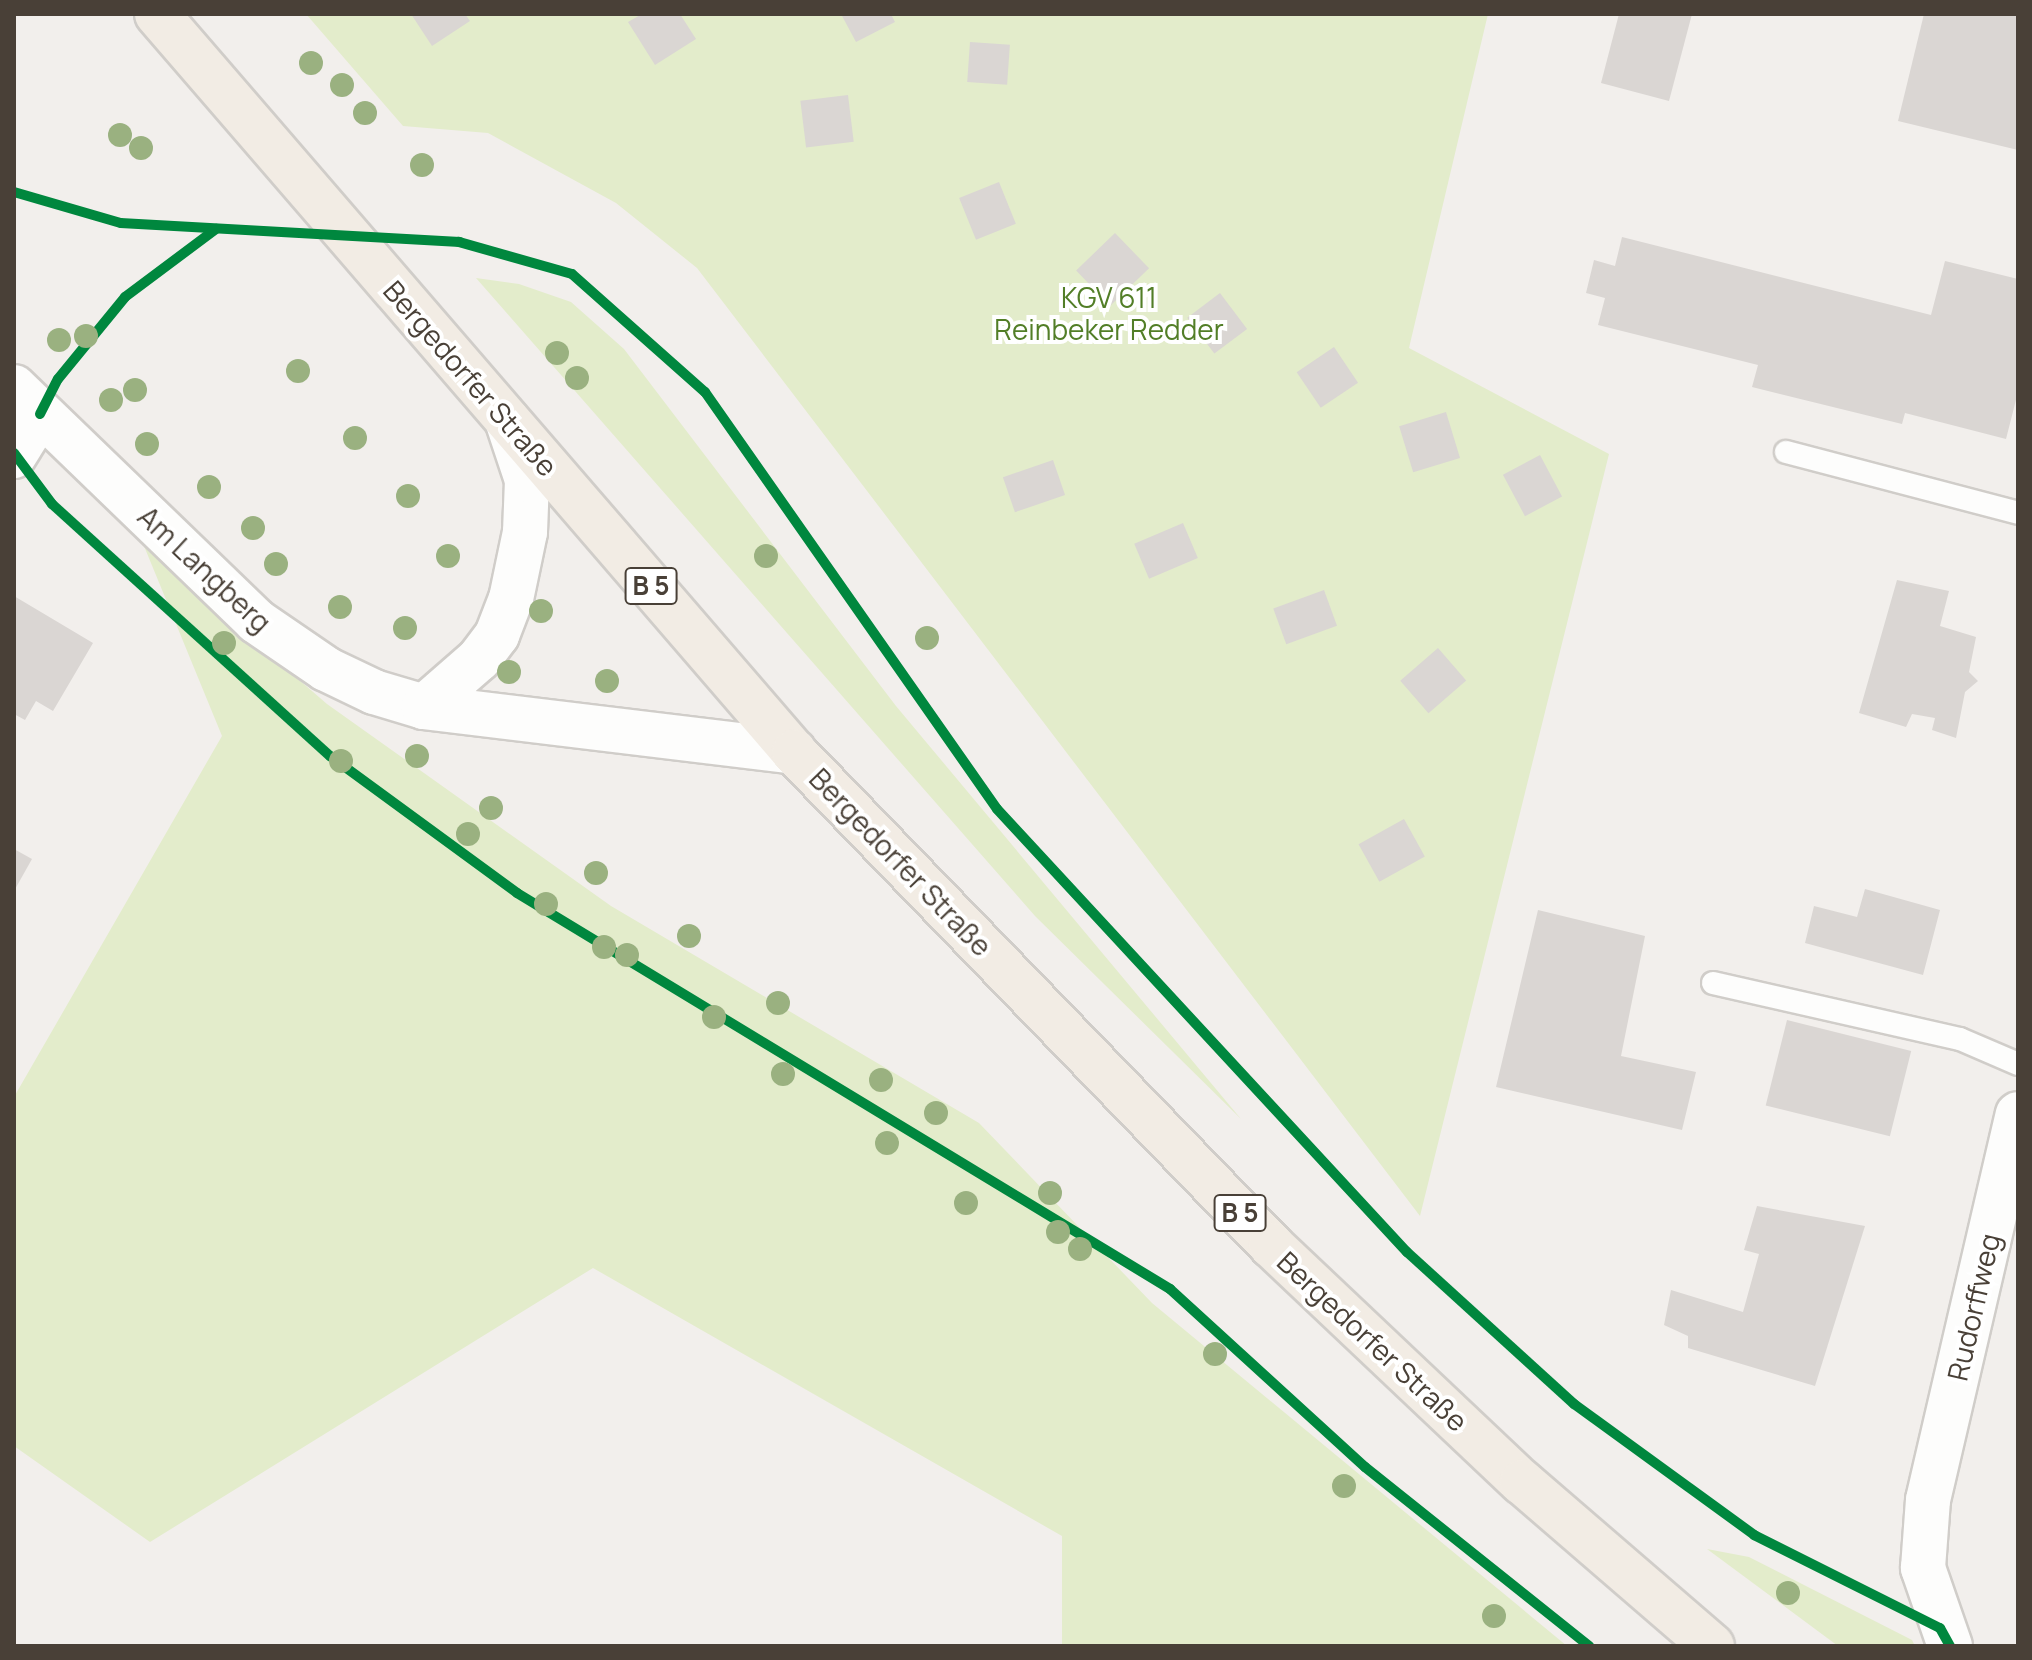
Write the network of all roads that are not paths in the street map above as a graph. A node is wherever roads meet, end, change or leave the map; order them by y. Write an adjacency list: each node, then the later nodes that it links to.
1 (157, 14): 3 (main road, Bergedorfer Straße / B 5)
2 (27, 400): 5 (street); 7 (street, Am Langberg)
3 (507, 420): 7 (street); 8 (main road, Bergedorfer Straße / B 5)
4 (1786, 452): 6 (lane)
5 (14, 456)
6 (2018, 513)
7 (424, 707): 8 (street, Am Langberg)
8 (794, 752): 12 (main road, Bergedorfer Straße / B 5)
9 (1713, 983): 10 (lane)
10 (2018, 1064)
11 (2018, 1114): 13 (street, Rudorffweg)
12 (1712, 1646)
13 (1950, 1646)

